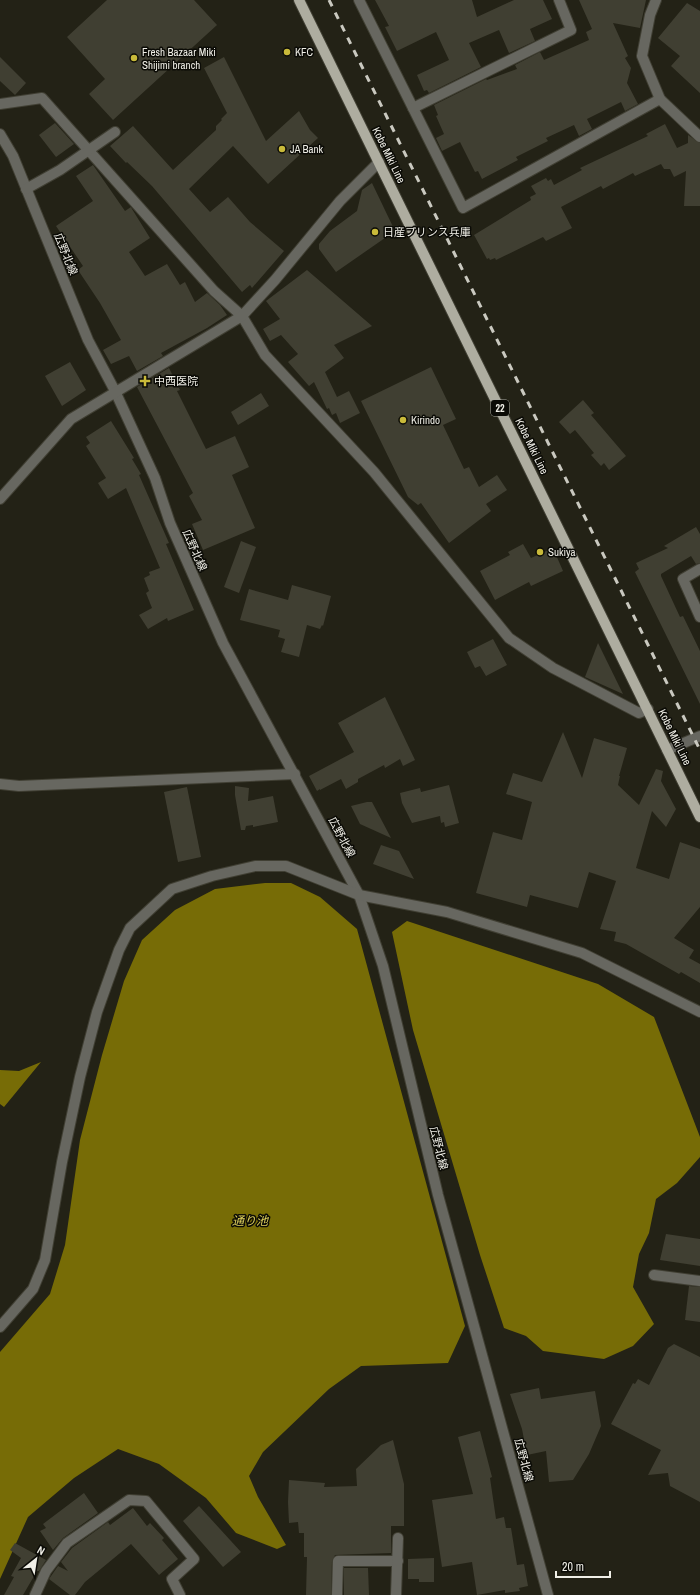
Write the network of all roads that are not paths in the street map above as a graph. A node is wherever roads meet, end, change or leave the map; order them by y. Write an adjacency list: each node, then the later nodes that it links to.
1 (299, 0): 12 (main road, Kobe Miki Line / 22)
2 (359, 0): 7 (street)
3 (559, 0): 7 (street)
4 (656, 0): 5 (street)
5 (660, 99): 7 (street); 10 (street)
6 (0, 104): 11 (street)
7 (413, 108)
8 (115, 132): 11 (street)
9 (0, 134): 13 (street, 広野北線)
10 (700, 137)
11 (89, 149): 13 (street); 14 (street)
12 (379, 162): 14 (street); 19 (main road, Kobe Miki Line / 22)
13 (26, 189): 15 (street, 広野北線)
14 (242, 316): 15 (street); 19 (street)
15 (115, 391): 16 (street); 22 (street, 広野北線)
16 (0, 498)
17 (700, 569): 18 (street)
18 (700, 617)
19 (648, 709): 21 (main road, Kobe Miki Line / 22)
20 (700, 736): 21 (street)
21 (667, 750): 24 (main road, Kobe Miki Line / 22)
22 (295, 774): 23 (street); 25 (street, 広野北線)
23 (0, 784)
24 (700, 817)
25 (359, 895): 26 (street); 29 (street); 36 (street, 広野北線)
26 (700, 1012)
27 (654, 1276): 28 (street)
28 (700, 1281)
29 (0, 1327)
30 (398, 1538): 31 (street)
31 (398, 1561): 34 (street); 35 (street)
32 (35, 1595): 33 (street)
33 (180, 1595)
34 (337, 1595)
35 (396, 1595)
36 (548, 1595)

